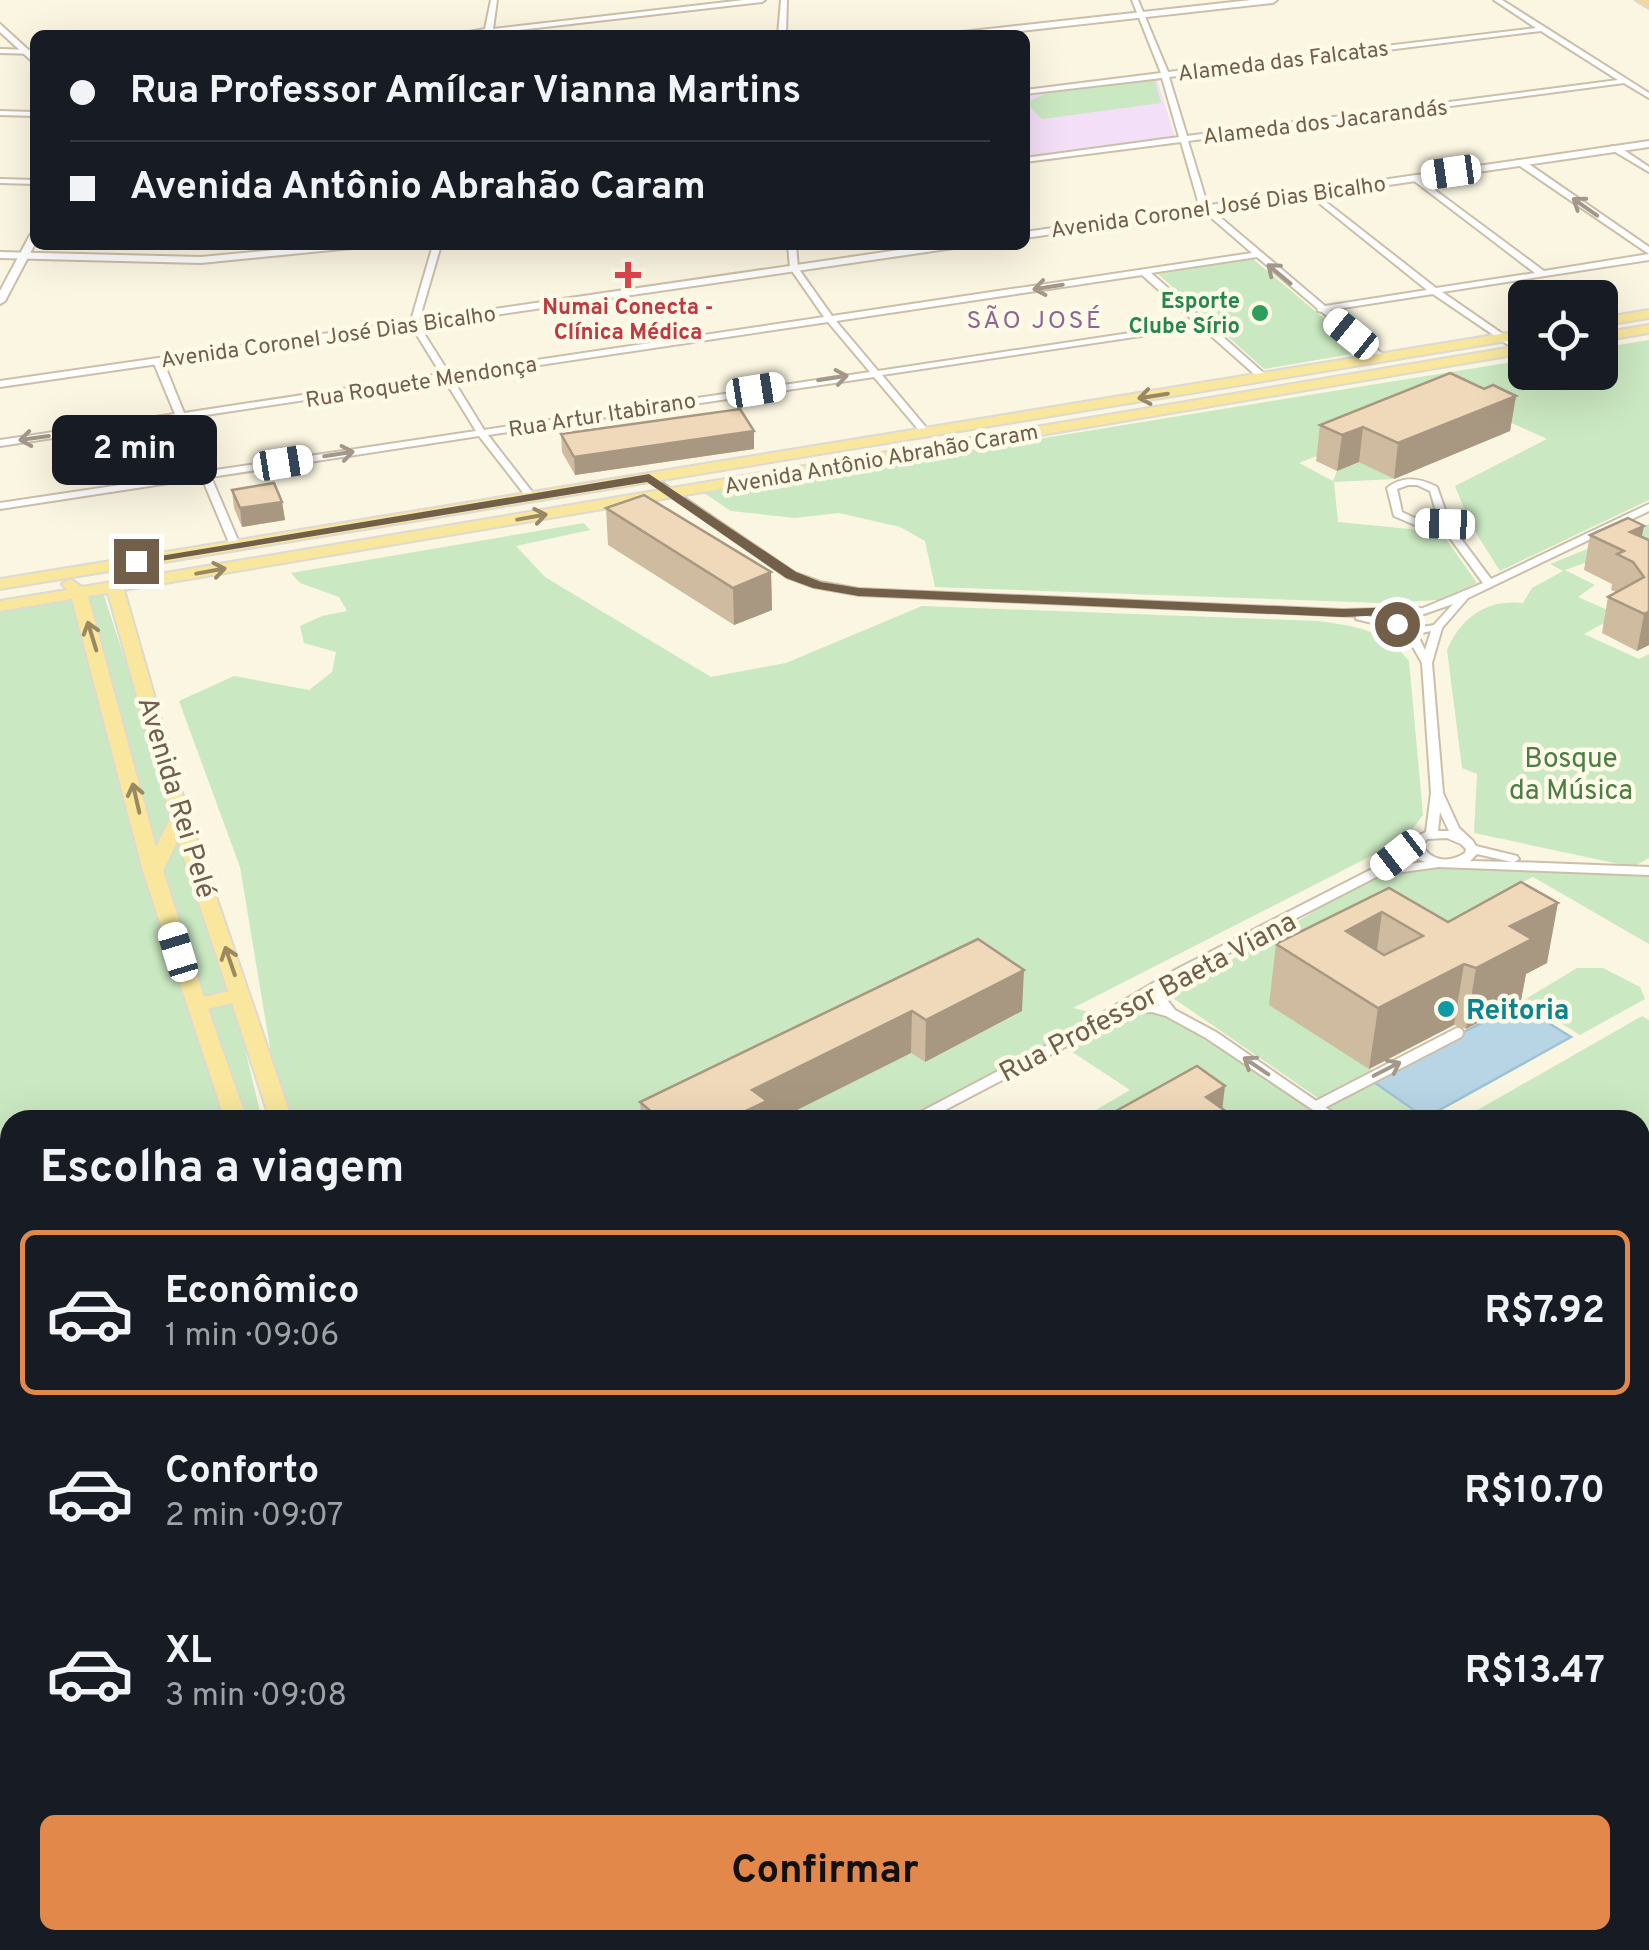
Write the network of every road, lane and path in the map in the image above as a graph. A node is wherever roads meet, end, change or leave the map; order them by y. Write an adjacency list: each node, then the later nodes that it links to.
1 (494, 0): 12 (street)
2 (762, 0): 13 (street)
3 (784, 0): 14 (street)
4 (1135, 0): 9 (street)
5 (1272, 0): 9 (street)
6 (1498, 0): 11 (street)
7 (1642, 0): 8 (highway)
8 (1649, 4)
9 (1139, 15): 15 (street); 19 (street)
10 (0, 26): 16 (street)
11 (1542, 28): 19 (street, Alameda das Falcatas); 20 (street)
12 (489, 30)
13 (514, 30)
14 (782, 30)
15 (1006, 30)
16 (30, 51)
17 (0, 52): 18 (street)
18 (30, 52)
19 (1165, 75): 21 (street, Alameda das Falcatas); 25 (street)
20 (1625, 81): 22 (street); 25 (street, Alameda dos Jacarandás)
21 (1030, 91)
22 (1649, 96)
23 (0, 113): 24 (street)
24 (30, 114)
25 (1182, 139): 28 (street, Alameda dos Jacarandás); 35 (street)
26 (1649, 144): 27 (street, Avenida Coronel José Dias Bicalho)
27 (1616, 148): 29 (street, Avenida Coronel José Dias Bicalho); 30 (street)
28 (1030, 159)
29 (1520, 162): 31 (street, Avenida Coronel José Dias Bicalho); 42 (street, one-way to 29)
30 (1649, 170)
31 (1416, 178): 34 (street, Avenida Coronel José Dias Bicalho); 48 (street)
32 (0, 180): 33 (street)
33 (30, 182)
34 (1312, 193): 35 (street, Avenida Coronel José Dias Bicalho); 49 (street)
35 (1204, 208): 36 (street, Avenida Coronel José Dias Bicalho); 44 (street)
36 (1030, 233)
37 (30, 245): 45 (street)
38 (302, 250): 45 (street)
39 (436, 250): 55 (street)
40 (792, 250): 46 (street)
41 (919, 250): 46 (street, Avenida Coronel José Dias Bicalho)
42 (1649, 254): 48 (street)
43 (0, 255): 45 (street)
44 (1256, 255): 47 (street, Rua Roquete Mendonça); 51 (street, one-way to 44)
45 (24, 256): 50 (street)
46 (794, 268): 54 (street); 55 (street, Avenida Coronel José Dias Bicalho)
47 (1144, 272): 54 (street, Rua Roquete Mendonça, one-way to 54); 56 (street)
48 (1542, 274): 49 (street)
49 (1434, 291): 51 (street); 59 (street)
50 (0, 301)
51 (1320, 308): 62 (street)
52 (1649, 314): 53 (main road)
53 (1618, 319)
54 (830, 320): 64 (street); 65 (street, Rua Roquete Mendonça)
55 (414, 324): 63 (street, Avenida Coronel José Dias Bicalho); 65 (street)
56 (1204, 324): 64 (street, Rua Artur Itabirano); 66 (street)
57 (1649, 329): 58 (main road)
58 (1618, 334)
59 (1504, 338): 60 (main road, Avenida Antônio Abrahão Caram); 62 (main road, Avenida Antônio Abrahão Caram)
60 (1508, 339)
61 (1508, 347): 70 (main road, Avenida Antônio Abrahão Caram)
62 (1382, 358): 66 (main road, Avenida Antônio Abrahão Caram)
63 (158, 362): 67 (street, Avenida Coronel José Dias Bicalho); 69 (street)
64 (874, 372): 71 (street, Rua Artur Itabirano, one-way to 64); 72 (street)
65 (448, 378): 69 (street, Rua Roquete Mendonça); 71 (street)
66 (1264, 378): 68 (main road, Avenida Antônio Abrahão Caram, one-way to 68)
67 (0, 384)
68 (1096, 405): 70 (main road); 72 (main road, Avenida Antônio Abrahão Caram)
69 (182, 418): 73 (street, Rua Roquete Mendonça, one-way to 73); 74 (street)
70 (1109, 418): 76 (main road, Avenida Antônio Abrahão Caram)
71 (481, 432): 74 (street, Rua Artur Itabirano, one-way to 71); 77 (street)
72 (926, 433): 75 (main road, Avenida Antônio Abrahão Caram)
73 (0, 443)
74 (204, 475): 78 (street, Rua Artur Itabirano); 81 (street)
75 (649, 478): 76 (street); 77 (main road, Avenida Antônio Abrahão Caram)
76 (672, 494): 85 (main road, Avenida Antônio Abrahão Caram, one-way to 76); 91 (street)
77 (531, 497): 81 (main road, Avenida Antônio Abrahão Caram)
78 (0, 506)
79 (1649, 507): 84 (street)
80 (1445, 524): 80 (street); 84 (street)
81 (235, 545): 82 (main road, Avenida Antônio Abrahão Caram)
82 (38, 578): 83 (main road, Avenida Antônio Abrahão Caram); 86 (main road)
83 (0, 584)
84 (1489, 584): 87 (street)
85 (115, 588): 86 (main road, Avenida Antônio Abrahão Caram); 96 (main road, Avenida Rei Pelé)
86 (79, 594): 88 (main road, Avenida Antônio Abrahão Caram); 95 (main road, Avenida Rei Pelé, one-way to 86)
87 (1469, 594): 89 (street); 92 (street)
88 (0, 606)
89 (1424, 610): 90 (street); 92 (street)
90 (1403, 611): 91 (street); 93 (street)
91 (1343, 613): 93 (street)
92 (1438, 625): 93 (street); 94 (street)
93 (1406, 628): 94 (street)
94 (1427, 663): 97 (street)
95 (106, 680): 96 (main road); 105 (main road, Avenida Rei Pelé, one-way to 95)
96 (148, 701): 98 (main road, Avenida Rei Pelé)
97 (1437, 793): 99 (street); 101 (street)
98 (180, 817): 105 (main road); 109 (main road, Avenida Rei Pelé, one-way to 98)
99 (1432, 833): 100 (street, Rua Professor Baeta Viana); 101 (street)
100 (1419, 840): 102 (street); 106 (street, Rua Professor Baeta Viana)
101 (1470, 846): 103 (street); 104 (street)
102 (1439, 863): 103 (street, Rua Professor Baeta Viana); 106 (street, Rua Professor Baeta Viana)
103 (1458, 863): 104 (street, Rua Professor Baeta Viana)
104 (1554, 867): 107 (street)
105 (153, 871): 110 (main road, Avenida Rei Pelé)
106 (1378, 871): 108 (street, Rua Professor Baeta Viana)
107 (1649, 871)
108 (1156, 987): 111 (street, Rua Professor Baeta Viana); 112 (street)
109 (241, 994): 110 (main road); 116 (main road, Avenida Rei Pelé)
110 (198, 1005): 115 (main road, Avenida Rei Pelé)
111 (1113, 1010): 112 (street); 117 (street, Rua Professor Baeta Viana)
112 (1170, 1012): 114 (street, one-way to 112)
113 (1458, 1033): 114 (street, one-way to 113)
114 (1317, 1106): 118 (street)
115 (233, 1110)
116 (279, 1110)
117 (935, 1110)
118 (1323, 1110)

